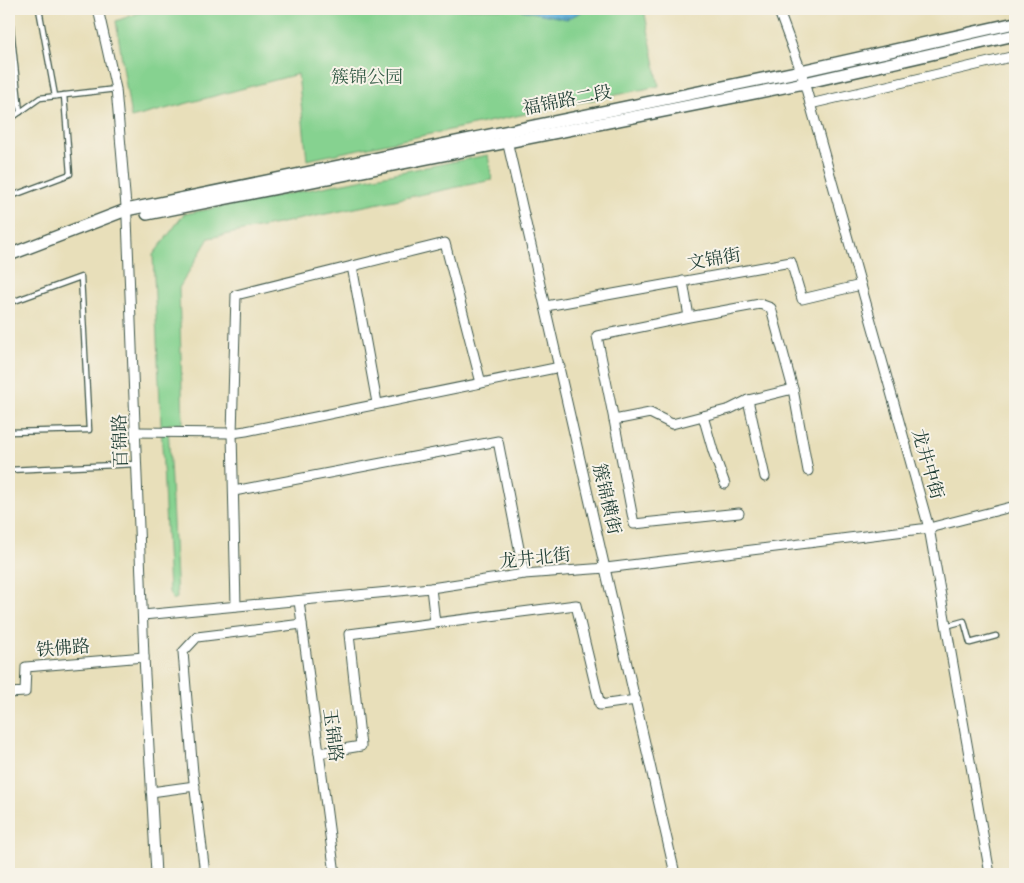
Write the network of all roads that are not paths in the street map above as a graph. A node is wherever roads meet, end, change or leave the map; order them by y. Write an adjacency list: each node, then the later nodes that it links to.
1 (9, 9): 14 (lane)
2 (38, 9): 12 (lane)
3 (98, 9): 10 (street, 百锦路)
4 (778, 9): 8 (street, 龙井中街)
5 (1015, 23): 8 (street, 福锦路二段)
6 (1015, 34): 9 (street, 福锦路二段)
7 (1015, 56): 13 (street)
8 (800, 71): 9 (street, 龙井中街); 16 (street, 福锦路二段)
9 (804, 83): 13 (street, 龙井中街); 16 (street, 福锦路二段)
10 (116, 89): 11 (lane); 18 (street, 百锦路)
11 (64, 95): 12 (lane); 17 (lane)
12 (55, 96): 14 (lane)
13 (810, 104): 23 (street, 龙井中街)
14 (20, 112): 15 (lane)
15 (9, 120)
16 (506, 136): 18 (street, 福锦路二段); 25 (street, 簇锦横街)
17 (9, 197)
18 (126, 214): 19 (street); 20 (street); 35 (street, 百锦路)
19 (9, 255)
20 (9, 263)
21 (352, 266): 28 (street); 31 (street); 36 (street)
22 (683, 281): 23 (street, 文锦街); 25 (street, 文锦街); 26 (street)
23 (861, 284): 45 (street, 龙井中街)
24 (9, 303): 34 (lane)
25 (546, 306): 27 (street, 簇锦横街)
26 (689, 317): 29 (street); 33 (street)
27 (560, 367): 28 (street); 46 (street, 簇锦横街)
28 (481, 383): 31 (street)
29 (793, 389): 30 (street); 39 (street)
30 (748, 400): 32 (street); 40 (street)
31 (377, 404): 36 (street)
32 (703, 416): 33 (street); 41 (street)
33 (614, 420): 44 (street)
34 (9, 432)
35 (136, 432): 36 (street); 37 (street, 百锦路)
36 (232, 433): 42 (street)
37 (137, 464): 38 (lane); 51 (street, 百锦路)
38 (9, 470)
39 (808, 470)
40 (765, 477)
41 (726, 484)
42 (234, 491): 47 (street); 50 (street)
43 (1015, 506): 45 (street, 龙井北街)
44 (739, 513)
45 (929, 528): 46 (street, 龙井北街); 54 (street, 龙井中街)
46 (606, 568): 47 (street, 龙井北街); 58 (street, 簇锦横街)
47 (524, 574): 48 (street, 龙井北街)
48 (431, 588): 49 (street, 龙井北街); 52 (street)
49 (300, 601): 50 (street, 龙井北街); 53 (street, 玉锦路)
50 (236, 606): 51 (street, 龙井北街)
51 (143, 615): 56 (street, 百锦路)
52 (435, 623): 58 (street); 59 (street)
53 (302, 624): 59 (street, 玉锦路); 60 (street)
54 (946, 626): 55 (lane); 66 (street, 龙井中街)
55 (996, 636)
56 (144, 658): 57 (street, 铁佛路); 61 (street, 百锦路)
57 (9, 693)
58 (636, 700): 65 (street, 簇锦横街)
59 (319, 753): 64 (street, 玉锦路)
60 (195, 786): 61 (street); 63 (street)
61 (151, 792): 62 (street, 百锦路)
62 (156, 874)
63 (205, 874)
64 (335, 874)
65 (675, 874)
66 (990, 874)

